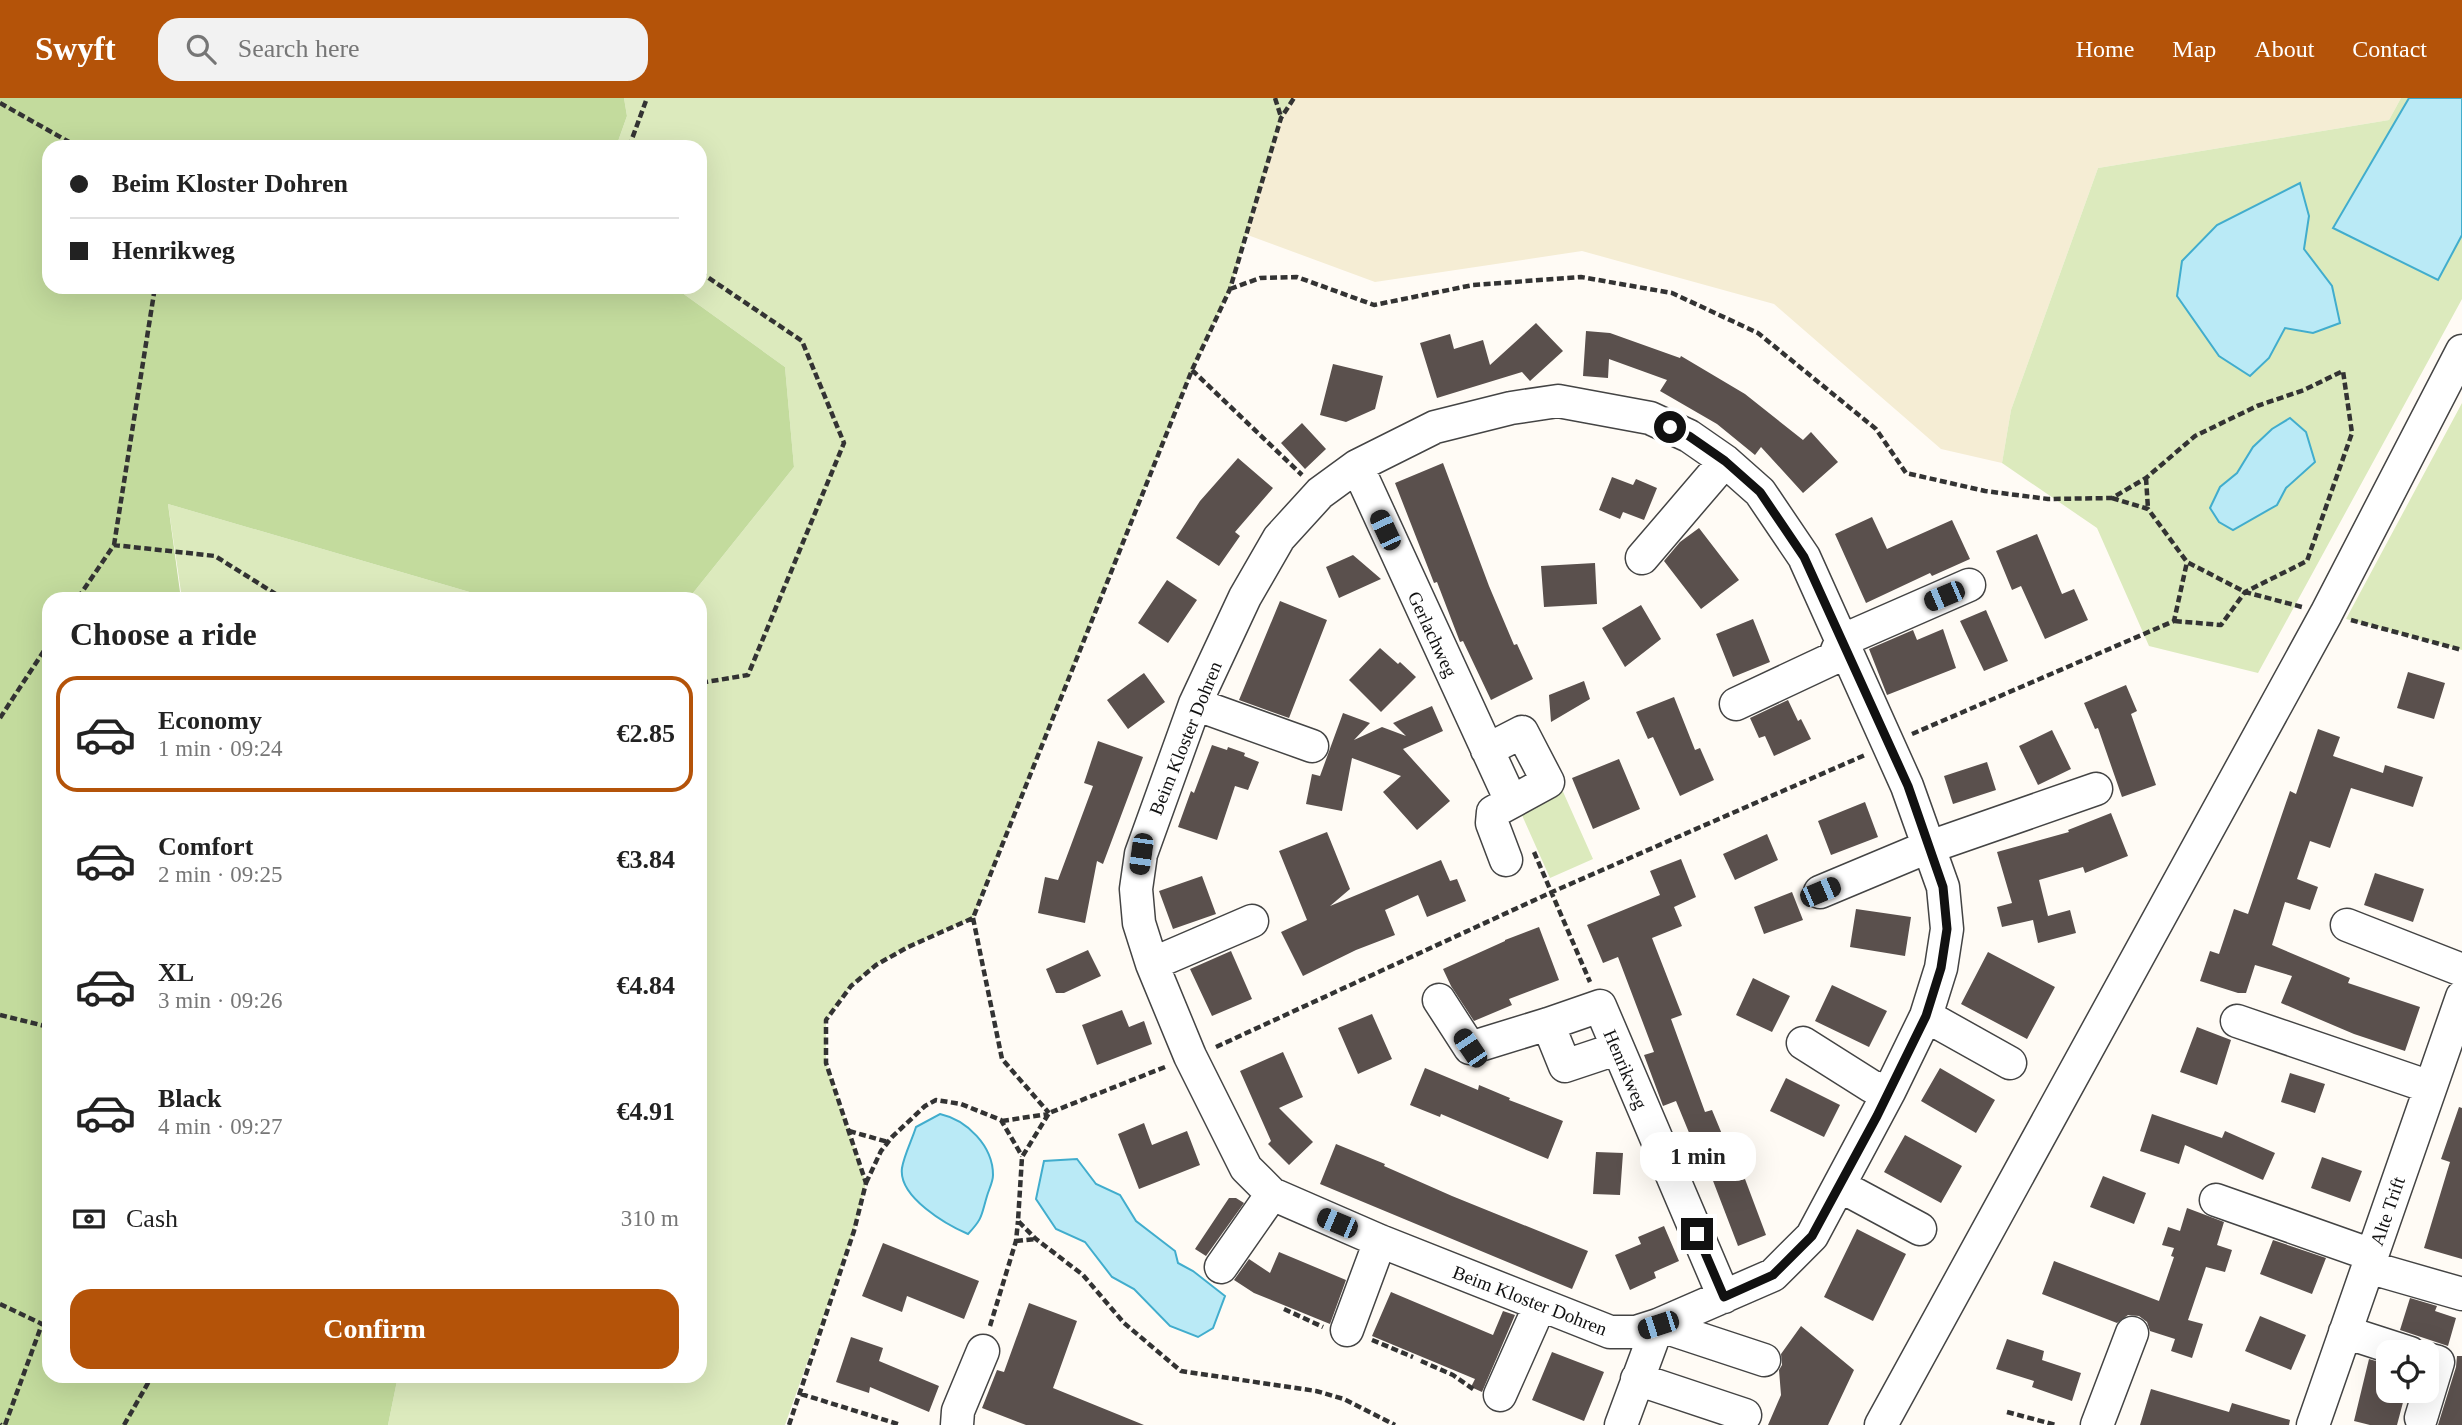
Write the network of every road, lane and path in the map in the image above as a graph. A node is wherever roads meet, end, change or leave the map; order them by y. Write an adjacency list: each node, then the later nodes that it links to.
1 (647, 98): 7 (path)
2 (1275, 98): 5 (path)
3 (1294, 98): 5 (path)
4 (0, 103): 6 (path)
5 (1281, 118): 9 (path)
6 (66, 140)
7 (632, 140)
8 (707, 277): 31 (path)
9 (1230, 289): 12 (path); 17 (path)
10 (154, 294): 19 (path)
11 (2462, 351): 26 (street)
12 (1192, 370): 16 (path); 44 (path)
13 (1725, 461): 14 (street, Beim Kloster Dohren); 20 (street); 28 (street, Beim Kloster Dohren)
14 (1357, 466): 16 (street, Beim Kloster Dohren); 37 (street, Gerlachweg)
15 (2146, 478): 17 (path); 18 (path); 25 (path)
16 (1320, 493): 32 (street, Beim Kloster Dohren)
17 (2112, 498): 18 (path)
18 (2148, 509): 21 (path)
19 (114, 545): 23 (path); 24 (path)
20 (1642, 558)
21 (2187, 562): 25 (path); 27 (path)
22 (1969, 585): 28 (street)
23 (82, 592)
24 (272, 592)
25 (2245, 592): 26 (path); 27 (path)
26 (2326, 614): 29 (path); 108 (street)
27 (2174, 621): 35 (path)
28 (1841, 640): 33 (street); 35 (street, Beim Kloster Dohren)
29 (2462, 650)
30 (42, 654): 34 (path)
31 (707, 682)
32 (1195, 704): 36 (street); 47 (street, Beim Kloster Dohren)
33 (1736, 704)
34 (0, 718)
35 (1889, 744): 40 (street, Beim Kloster Dohren); 42 (path)
36 (1312, 746)
37 (1487, 750): 39 (street, Gerlachweg); 39 (street)
38 (2096, 789): 40 (street)
39 (1511, 801): 41 (street)
40 (1930, 847): 43 (street); 53 (street, Beim Kloster Dohren)
41 (1519, 853): 42 (path)
42 (1552, 892): 51 (path); 59 (path)
43 (1820, 892)
44 (973, 918): 63 (path); 65 (path)
45 (1252, 920): 47 (street)
46 (2347, 925): 48 (street)
47 (1152, 964): 59 (street, Beim Kloster Dohren)
48 (2462, 970)
49 (2462, 997): 61 (street, Alte Trift)
50 (1439, 1000): 55 (street, Henrikweg)
51 (1600, 1006): 55 (street, Henrikweg); 58 (street, Henrikweg)
52 (0, 1015): 56 (path)
53 (1926, 1016): 60 (street); 62 (street, Beim Kloster Dohren)
54 (2237, 1021): 61 (street)
55 (1548, 1024): 58 (street)
56 (42, 1025)
57 (1803, 1043): 62 (street)
58 (1616, 1049): 80 (street, Henrikweg)
59 (1190, 1056): 63 (path); 70 (street, Beim Kloster Dohren)
60 (2010, 1063)
61 (2430, 1087): 77 (street, Alte Trift)
62 (1889, 1092): 69 (street, Beim Kloster Dohren)
63 (1049, 1114): 64 (path); 67 (path)
64 (1002, 1121): 66 (path); 67 (path)
65 (849, 1131): 66 (path); 68 (path)
66 (888, 1142): 68 (path)
67 (1022, 1157): 72 (path)
68 (866, 1183): 95 (path)
69 (1840, 1186): 73 (street); 80 (street, Beim Kloster Dohren)
70 (1272, 1195): 76 (street, Beim Kloster Dohren); 78 (street)
71 (2216, 1200): 77 (street)
72 (1018, 1221): 74 (path); 75 (path)
73 (1920, 1229)
74 (1036, 1239): 75 (path); 106 (path)
75 (1016, 1241): 89 (path)
76 (1380, 1241): 82 (street, Beim Kloster Dohren); 85 (street)
77 (2370, 1261): 79 (street); 86 (street, Alte Trift)
78 (1221, 1267)
79 (2462, 1294)
80 (1724, 1297): 84 (street, Beim Kloster Dohren)
81 (0, 1304): 101 (path)
82 (1540, 1305): 84 (street, Beim Kloster Dohren); 96 (street)
83 (1284, 1309): 85 (path)
84 (1658, 1325): 91 (street); 93 (street)
85 (1347, 1330): 90 (path)
86 (2345, 1332): 88 (street); 111 (street, Alte Trift)
87 (2132, 1333): 110 (street)
88 (2376, 1342)
89 (983, 1350): 105 (street)
90 (1413, 1357)
91 (1764, 1360)
92 (1421, 1361): 96 (path)
93 (1637, 1379): 99 (street); 107 (street)
94 (148, 1383): 102 (path)
95 (801, 1394): 103 (path); 104 (path)
96 (1500, 1395)
97 (2426, 1403): 100 (street)
98 (2007, 1412): 109 (path)
99 (1745, 1415)
100 (2421, 1418)
101 (2, 1425)
102 (124, 1425)
103 (789, 1425)
104 (901, 1425)
105 (957, 1425)
106 (1395, 1425)
107 (1621, 1425)
108 (1881, 1425)
109 (2056, 1425)
110 (2097, 1425)
111 (2313, 1425)

